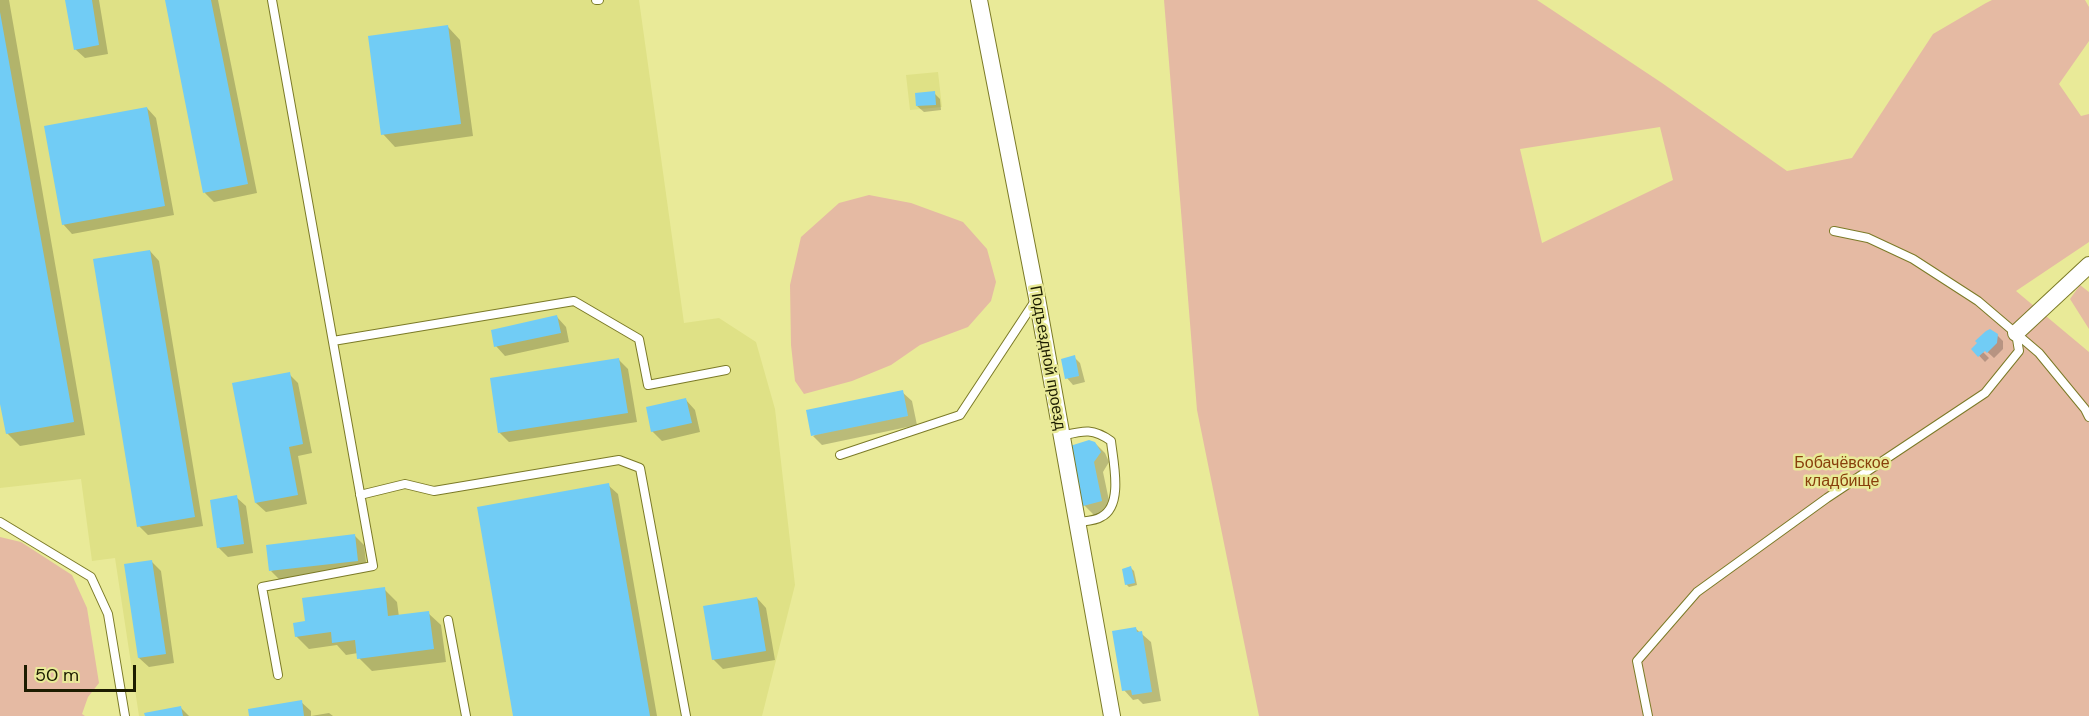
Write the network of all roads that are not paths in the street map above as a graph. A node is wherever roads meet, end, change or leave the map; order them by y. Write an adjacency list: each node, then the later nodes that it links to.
1 (272, 0): 7 (lane)
2 (979, 0): 5 (street, Подъездной проезд)
3 (1834, 231): 6 (lane)
4 (2089, 265): 6 (street)
5 (1037, 298): 10 (street, Подъездной проезд); 11 (lane)
6 (2016, 333): 9 (lane); 21 (lane)
7 (333, 341): 8 (lane); 12 (lane)
8 (726, 369)
9 (2089, 417)
10 (1060, 436): 14 (street, Подъездной проезд); 14 (lane)
11 (840, 454)
12 (360, 495): 16 (lane); 19 (lane)
13 (0, 522): 17 (lane)
14 (1078, 522): 20 (street, Подъездной проезд)
15 (448, 620): 18 (lane)
16 (278, 675)
17 (125, 716)
18 (466, 716)
19 (686, 716)
20 (1112, 716)
21 (1648, 716)

